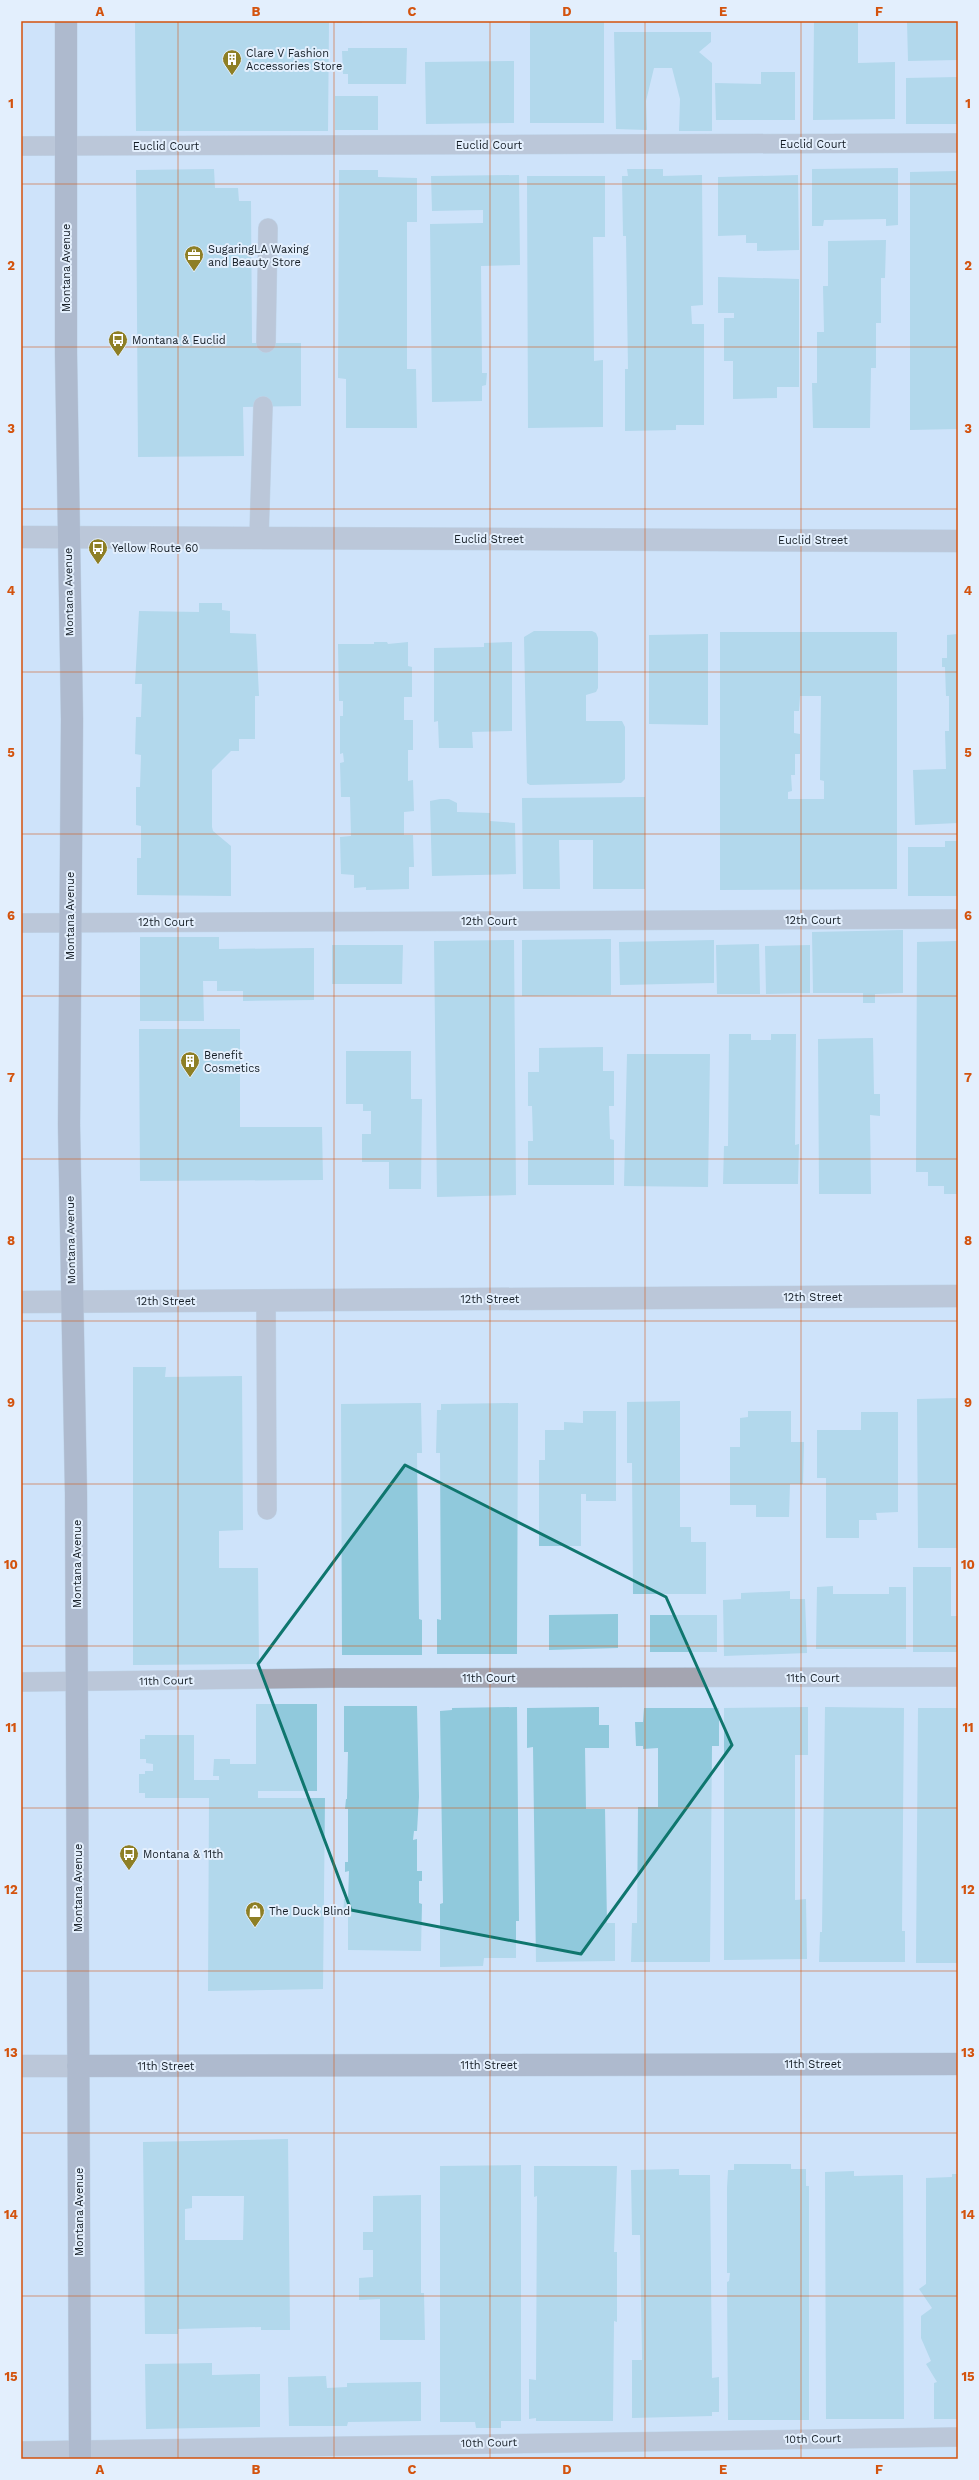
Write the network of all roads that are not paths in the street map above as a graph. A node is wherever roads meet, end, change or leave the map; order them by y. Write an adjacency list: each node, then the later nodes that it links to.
1 (66, 21): 4 (street, Montana Avenue)
2 (958, 143): 4 (lane, Euclid Court)
3 (21, 146): 4 (lane, Euclid Court)
4 (66, 146): 9 (street, Montana Avenue)
5 (268, 228): 6 (lane)
6 (266, 343)
7 (263, 406): 10 (lane)
8 (21, 537): 9 (street, Euclid Street)
9 (68, 537): 10 (street, Euclid Street); 14 (street, Montana Avenue)
10 (259, 537): 11 (street, Euclid Street)
11 (958, 541)
12 (958, 919): 14 (lane, 12th Court)
13 (21, 923): 14 (lane, 12th Court)
14 (70, 923): 18 (street, Montana Avenue)
15 (958, 1296): 16 (street, 12th Street)
16 (266, 1301): 18 (street, 12th Street); 19 (lane)
17 (21, 1302): 18 (street, 12th Street)
18 (72, 1302): 22 (street, Montana Avenue)
19 (267, 1510)
20 (958, 1677): 22 (lane, 11th Court)
21 (21, 1682): 22 (lane, 11th Court)
22 (77, 1682): 25 (street, Montana Avenue)
23 (958, 2064): 25 (street, 11th Street)
24 (21, 2066): 25 (street, 11th Street)
25 (78, 2066): 28 (street, Montana Avenue)
26 (958, 2438): 28 (lane, 10th Court)
27 (21, 2451): 28 (lane, 10th Court)
28 (80, 2456)

